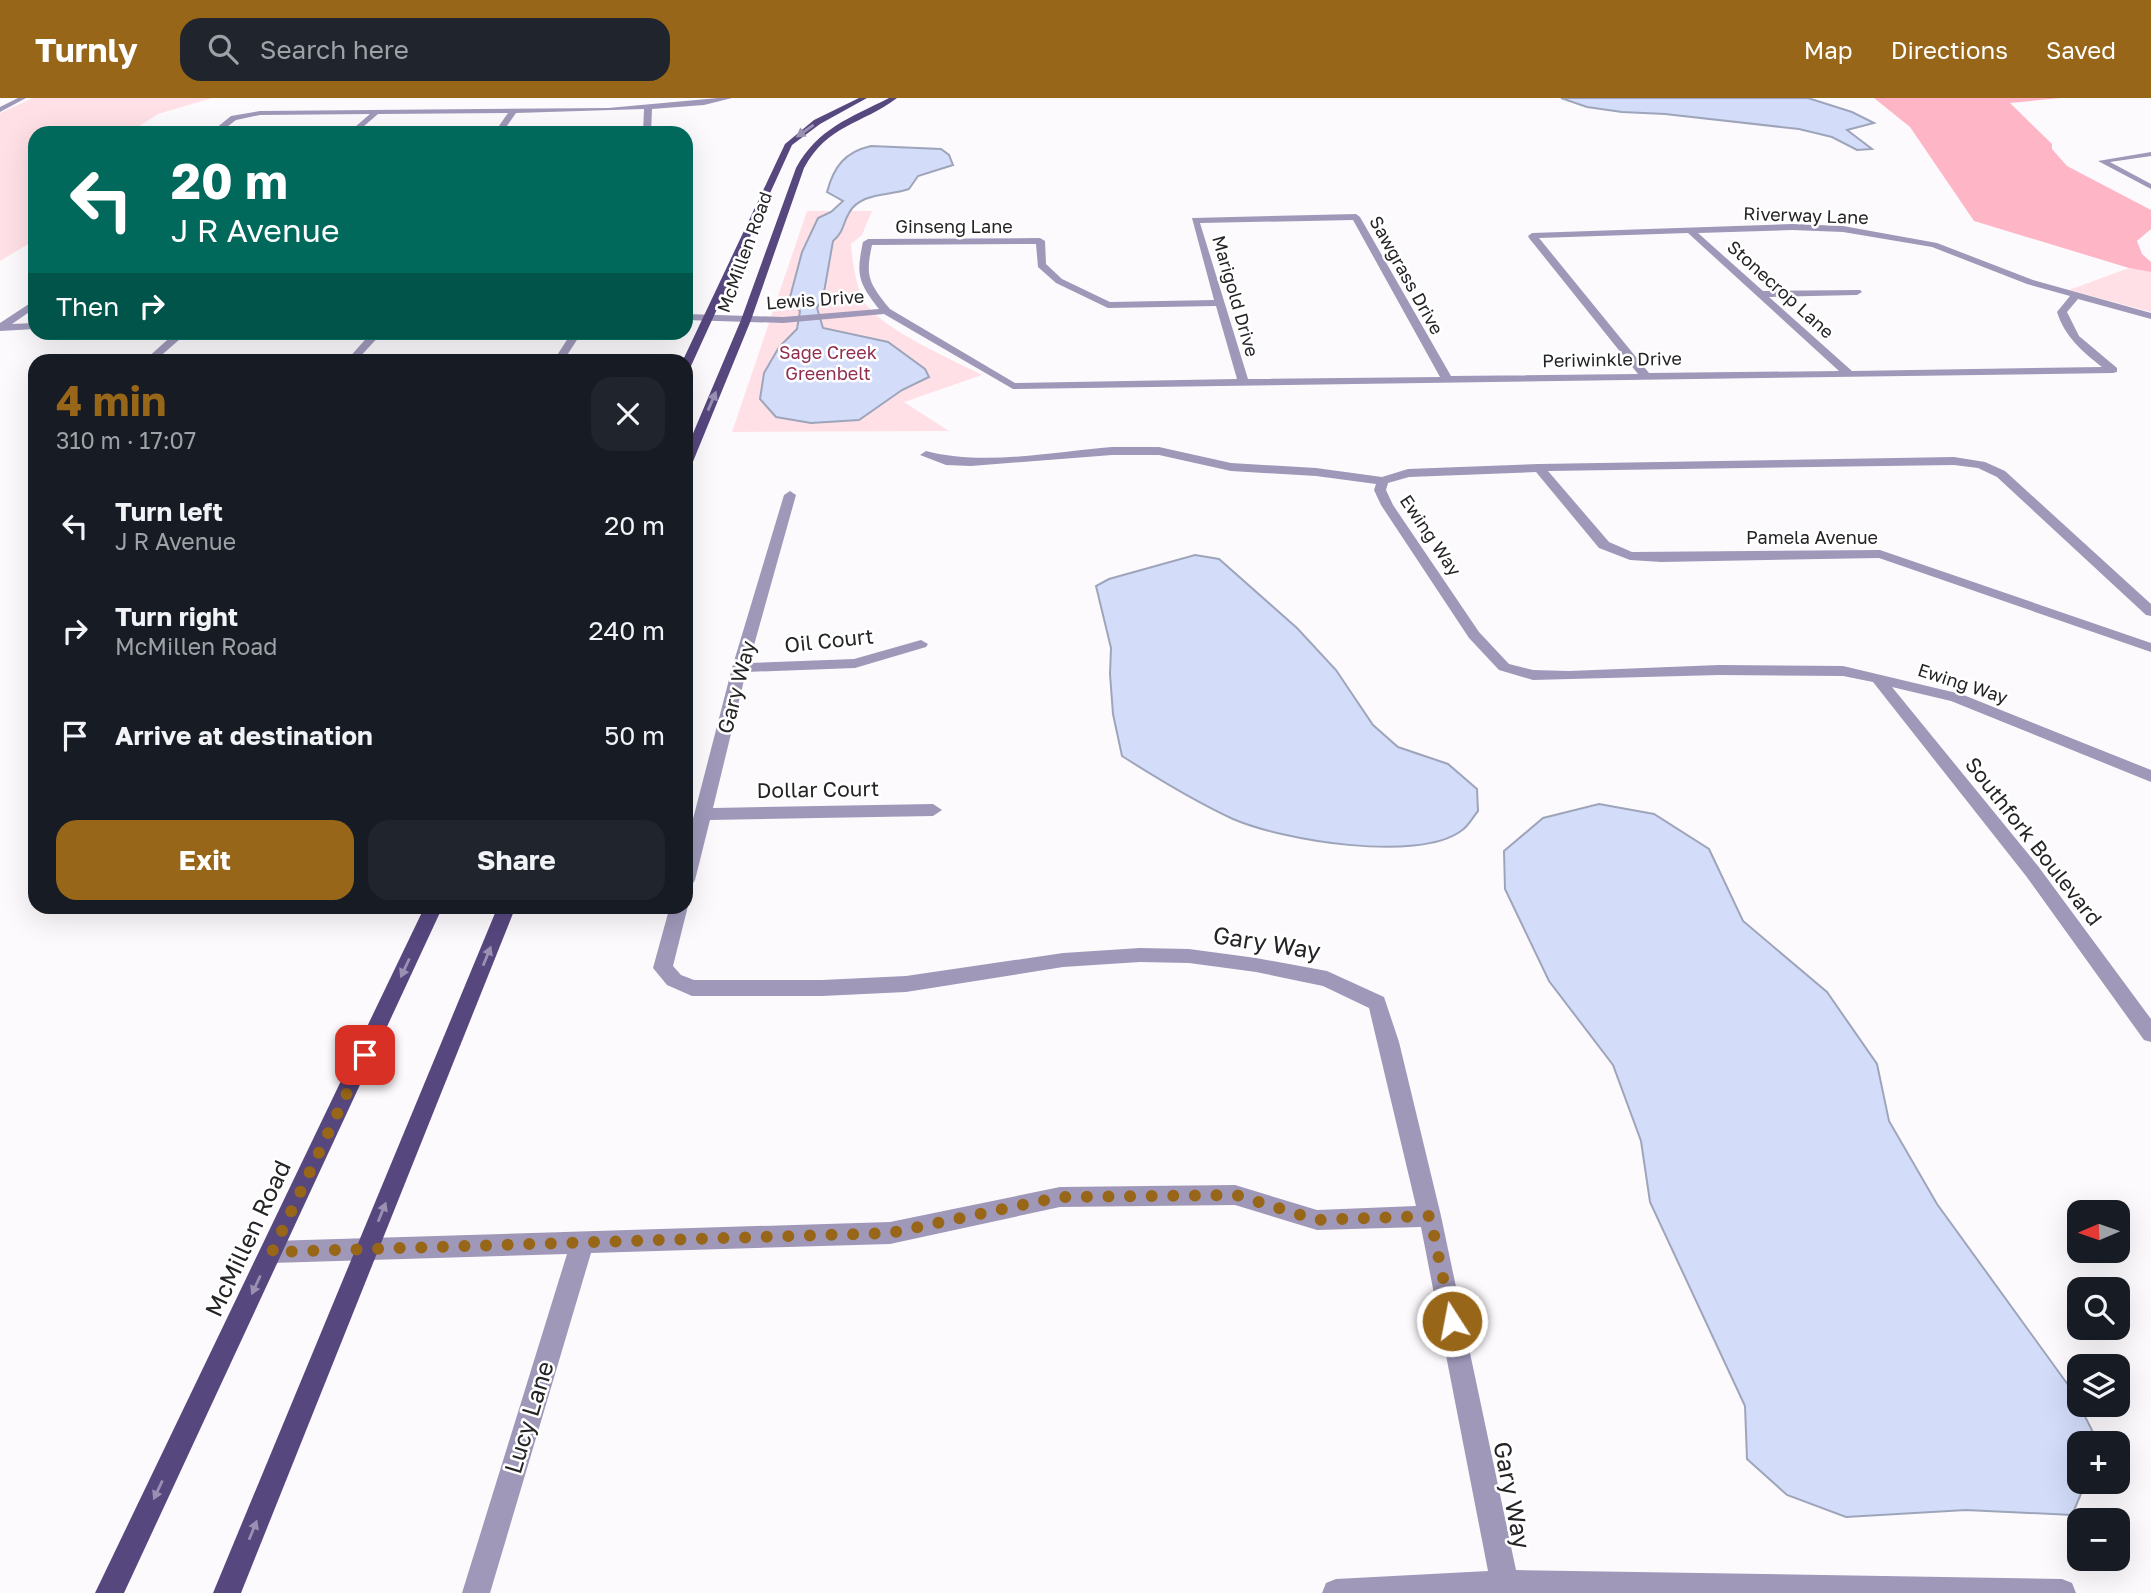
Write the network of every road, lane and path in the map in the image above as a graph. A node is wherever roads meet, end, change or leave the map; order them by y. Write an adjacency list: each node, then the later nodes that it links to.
1 (23, 98): 6 (street)
2 (729, 98): 5 (street)
3 (864, 98): 26 (main road, McMillen Road, one-way to 26)
4 (894, 98): 25 (main road, McMillen Road)
5 (648, 108): 8 (street); 12 (street)
6 (0, 110)
7 (379, 110): 8 (street); 9 (street); 10 (street)
8 (515, 110): 11 (street)
9 (225, 126)
10 (360, 126)
11 (501, 126)
12 (647, 126)
13 (2151, 154): 14 (street)
14 (2151, 187)
15 (1195, 220): 20 (street, Marigold Drive); 37 (street, Sawgrass Drive)
16 (1690, 230): 18 (street, Stonecrop Lane); 19 (street, Riverway Lane); 36 (street, Riverway Lane)
17 (1857, 292): 18 (street)
18 (1761, 294): 35 (street, Stonecrop Lane)
19 (2074, 296): 23 (street, Riverway Lane); 35 (street, Periwinkle Drive)
20 (1220, 303): 22 (street, Ginseng Lane); 38 (street, Marigold Drive)
21 (28, 308): 29 (street)
22 (886, 311): 25 (street, Lewis Drive); 38 (street, Periwinkle Drive)
23 (2151, 317)
24 (693, 318): 26 (street, Lewis Drive)
25 (746, 320): 26 (street, Lewis Drive); 39 (main road, McMillen Road, one-way to 25)
26 (707, 321): 27 (street, Lewis Drive); 34 (main road, McMillen Road)
27 (693, 325)
28 (28, 326): 29 (street)
29 (0, 328)
30 (174, 340): 32 (street)
31 (371, 340): 33 (street)
32 (157, 354)
33 (358, 354)
34 (692, 354)
35 (1849, 374): 36 (street, Periwinkle Drive)
36 (1646, 376): 37 (street, Periwinkle Drive)
37 (1447, 379): 38 (street, Periwinkle Drive)
38 (1243, 382)
39 (693, 447)
40 (926, 455): 42 (street)
41 (1539, 468): 42 (street, Ewing Way); 44 (street, Ewing Way); 46 (street, Pamela Avenue)
42 (1383, 481): 48 (street, Ewing Way)
43 (790, 495): 47 (street, Gary Way)
44 (2151, 612)
45 (921, 644): 47 (street, Oil Court)
46 (2151, 648)
47 (740, 668): 51 (street, Gary Way)
48 (1877, 678): 49 (street, Ewing Way); 56 (street, Southfork Boulevard)
49 (2151, 776)
50 (933, 810): 51 (street, Dollar Court)
51 (704, 814): 52 (street, Gary Way)
52 (693, 854)
53 (430, 914): 60 (main road, McMillen Road, one-way to 60)
54 (504, 914): 59 (main road, one-way to 54)
55 (677, 914): 57 (street, Gary Way)
56 (2151, 1034)
57 (1430, 1216): 58 (street); 61 (street, Gary Way)
58 (582, 1242): 59 (street); 64 (street, Lucy Lane)
59 (368, 1249): 60 (street); 63 (main road, one-way to 59)
60 (272, 1252): 62 (main road, McMillen Road, one-way to 62)
61 (1505, 1584): 65 (street); 66 (street)
62 (109, 1593)
63 (227, 1593)
64 (476, 1593)
65 (1336, 1593)
66 (2062, 1593)

